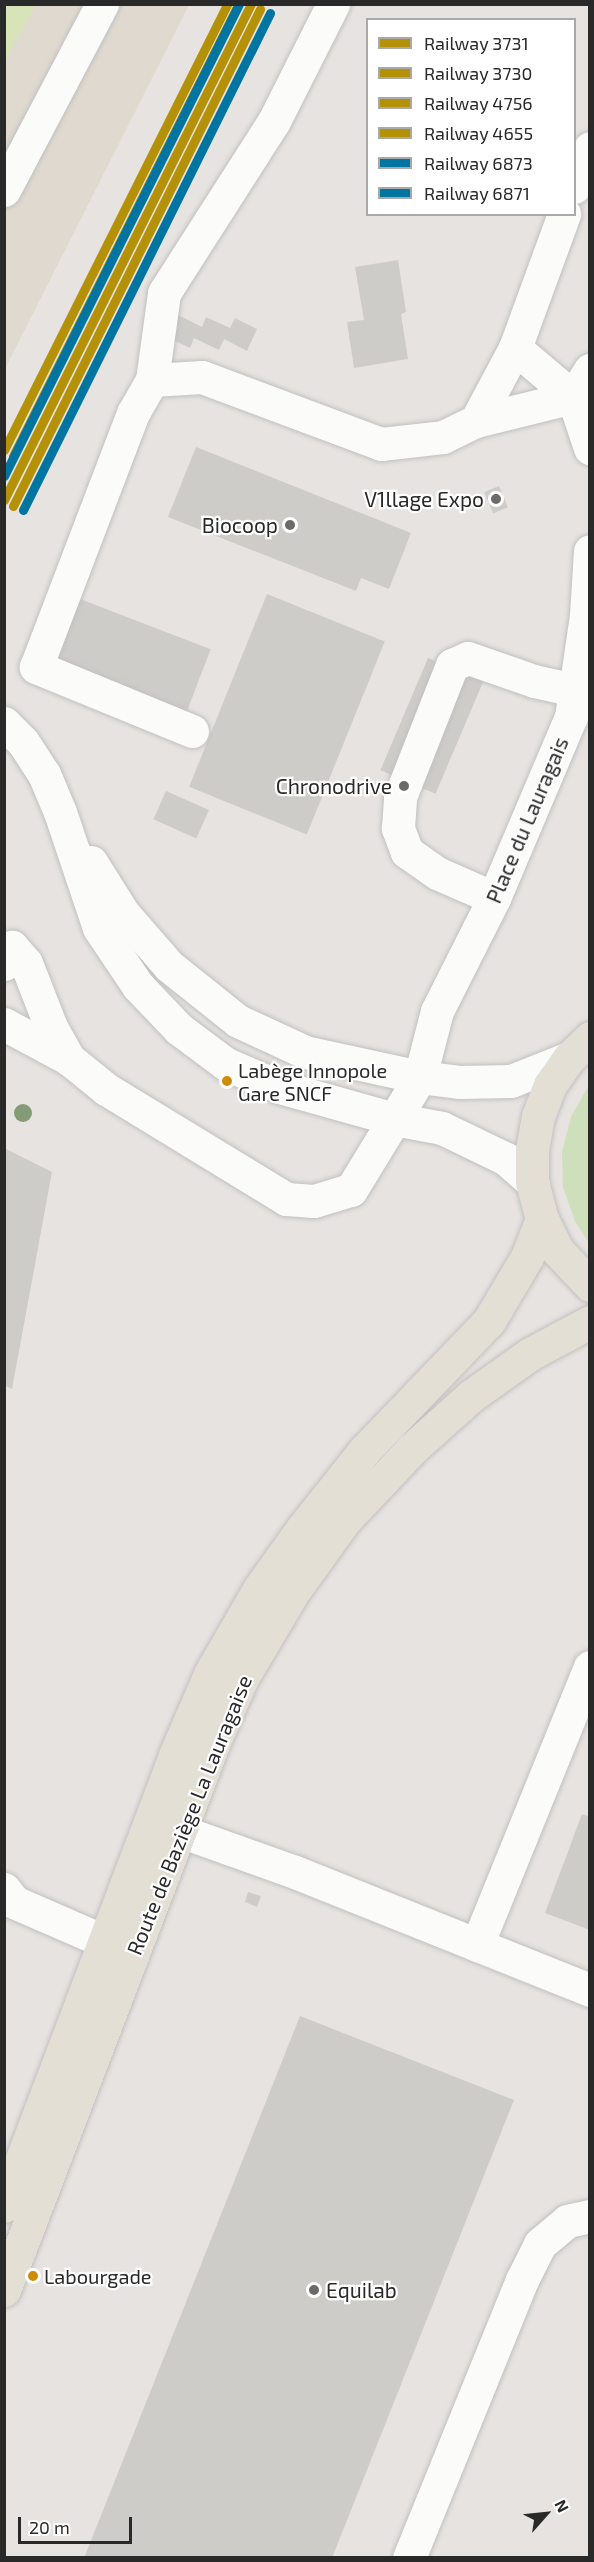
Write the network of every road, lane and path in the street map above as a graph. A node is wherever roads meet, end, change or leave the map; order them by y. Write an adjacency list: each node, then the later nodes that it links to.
1 (102, 4): 5 (street)
2 (333, 4): 8 (street)
3 (590, 148): 4 (street)
4 (576, 182)
5 (4, 190)
6 (563, 216): 7 (street)
7 (515, 348): 9 (street); 10 (street)
8 (152, 380): 10 (street); 15 (street)
9 (581, 384): 10 (street); 11 (street)
10 (476, 421)
11 (590, 448)
12 (590, 551): 13 (street, Place du Lauragais)
13 (575, 690): 17 (street, Place du Lauragais); 17 (street)
14 (4, 723): 16 (street)
15 (192, 731)
16 (60, 812): 22 (street); 23 (street)
17 (494, 898): 22 (street, Place du Lauragais)
18 (7, 945): 21 (street)
19 (4, 1024): 21 (street)
20 (579, 1048): 22 (street); 24 (main road)
21 (69, 1059): 23 (street, Place du Lauragais)
22 (420, 1077): 23 (street, Place du Lauragais)
23 (394, 1119): 24 (street)
24 (532, 1182): 25 (main road)
25 (542, 1219): 26 (main road); 31 (main road, Route de Baziège La Lauragaise)
26 (590, 1285)
27 (590, 1322): 29 (main road, Route de Baziège La Lauragaise)
28 (590, 1667): 32 (street)
29 (180, 1831): 32 (street); 36 (main road, Route de Baziège La Lauragaise)
30 (8, 1896): 31 (street)
31 (106, 1942): 34 (main road, Route de Baziège La Lauragaise)
32 (477, 1945): 33 (street)
33 (590, 1990)
34 (4, 2206)
35 (590, 2216): 37 (street)
36 (4, 2290)
37 (408, 2558)

